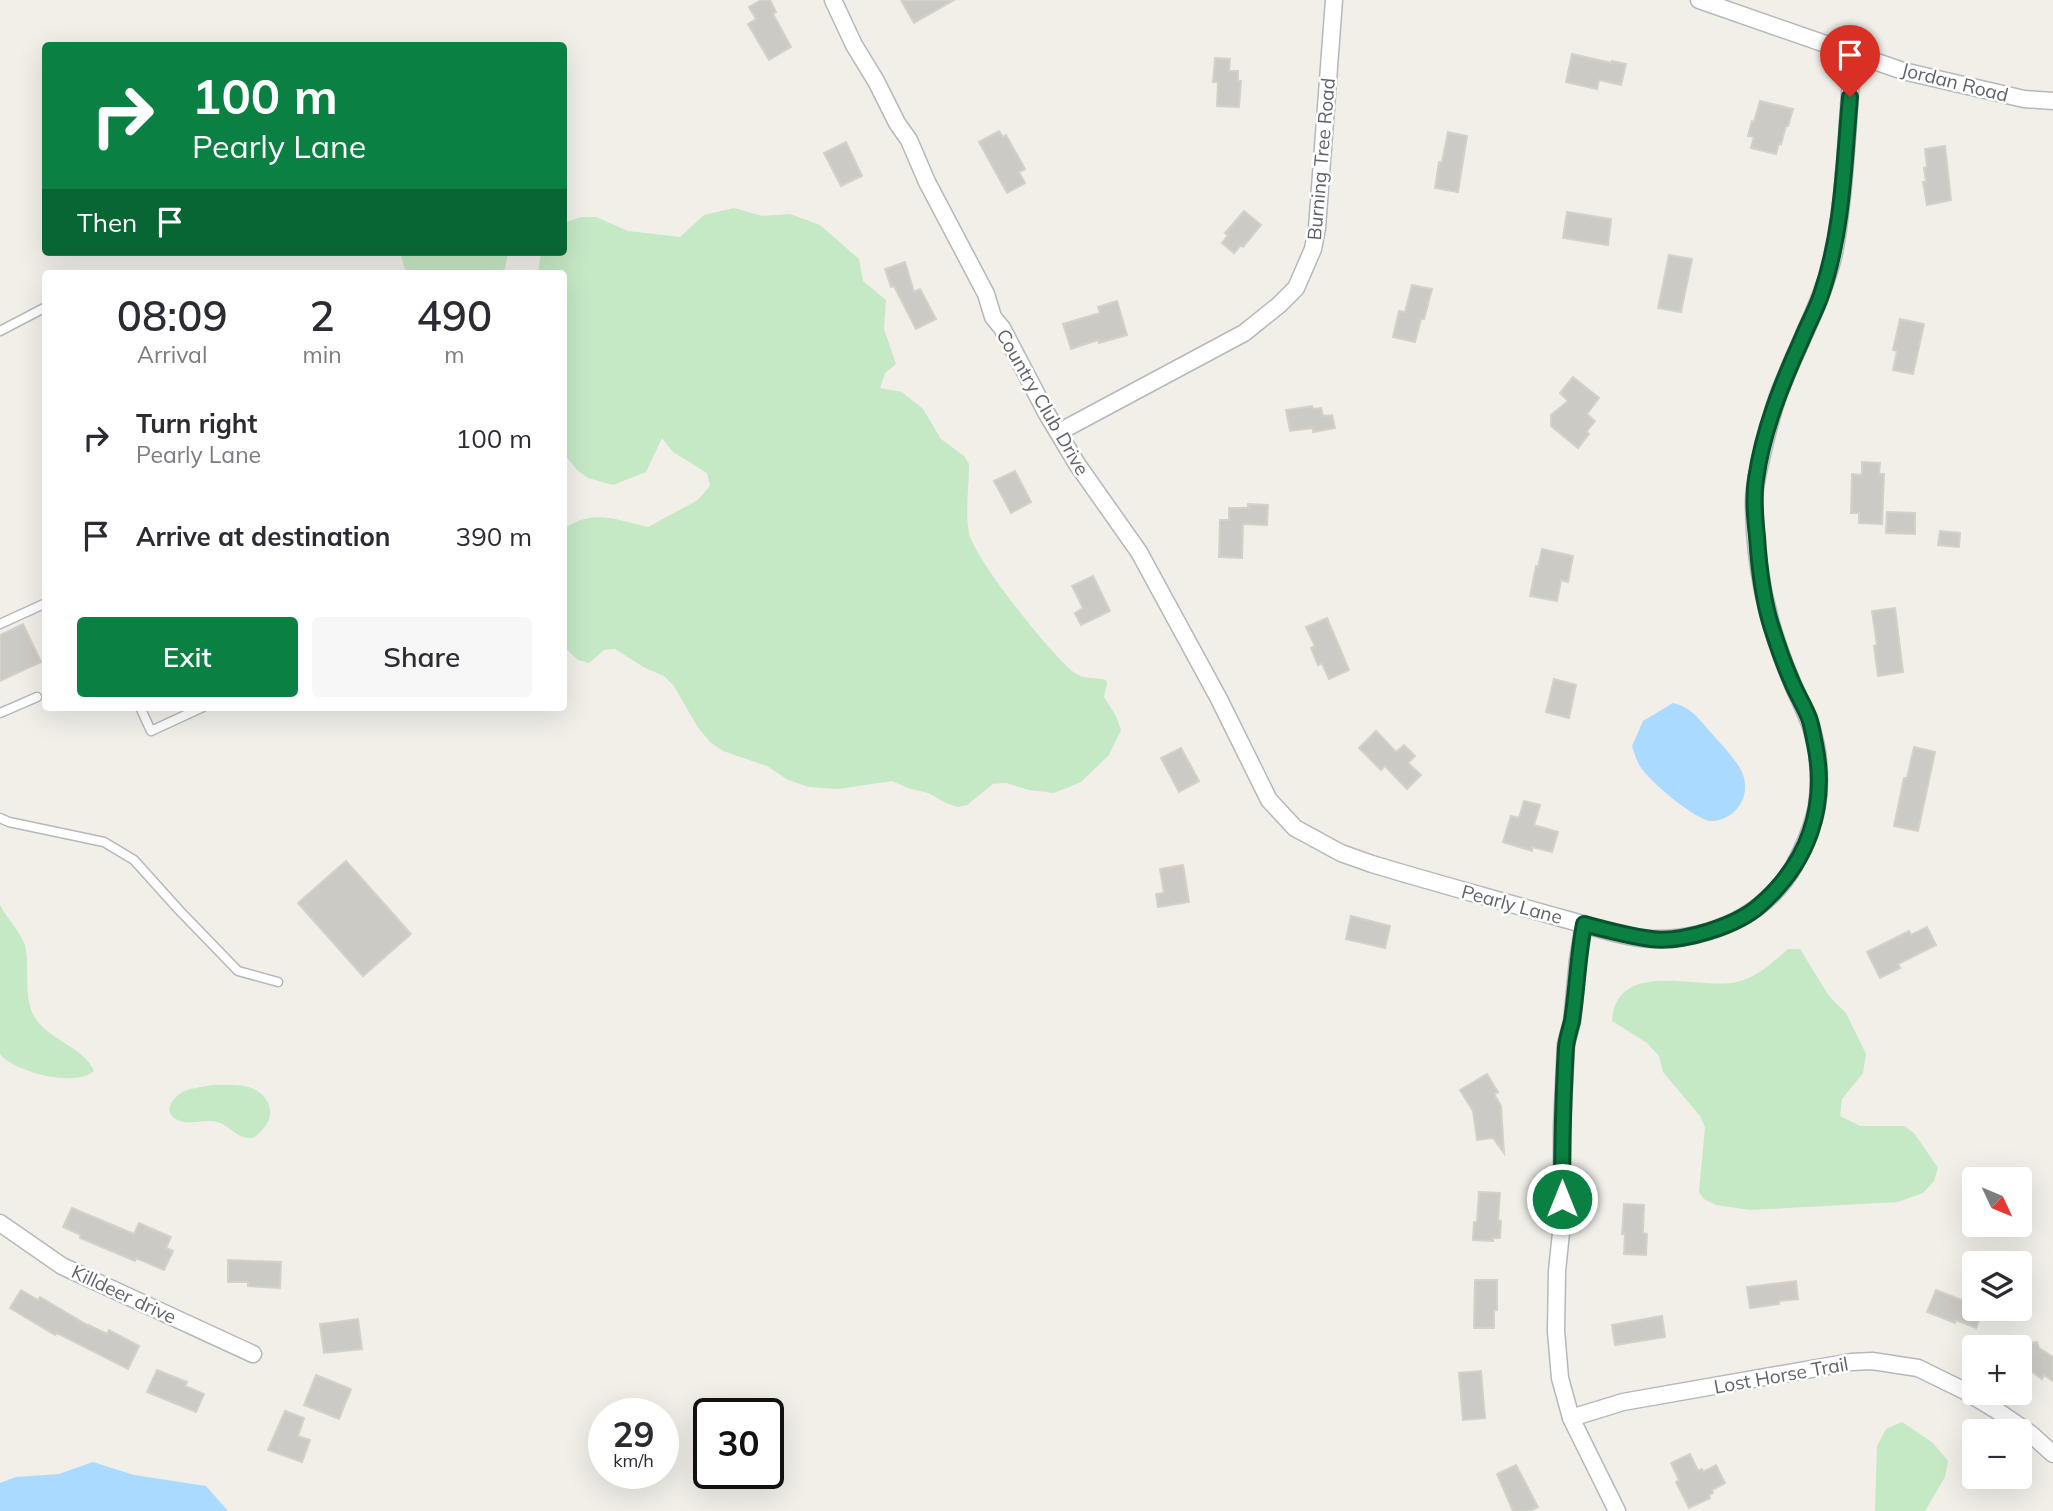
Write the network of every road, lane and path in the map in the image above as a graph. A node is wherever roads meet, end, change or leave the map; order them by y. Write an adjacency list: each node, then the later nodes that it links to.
1 (833, 0): 8 (street, Country Club Drive)
2 (1334, 0): 8 (street, Burning Tree Road)
3 (1699, 0): 4 (street, Jordan Road)
4 (1853, 53): 5 (street, Jordan Road); 17 (street, Pearly Lane)
5 (2053, 101)
6 (42, 309): 7 (lane)
7 (0, 331)
8 (1059, 432): 16 (street, Country Club Drive)
9 (42, 605): 10 (lane)
10 (0, 624)
11 (37, 697): 14 (lane)
12 (142, 711): 13 (lane)
13 (194, 711)
14 (0, 713)
15 (0, 818): 18 (lane)
16 (1295, 828): 17 (street, Pearly Lane)
17 (1584, 924): 21 (street)
18 (278, 982)
19 (0, 1223): 20 (street, Killdeer drive)
20 (253, 1354)
21 (1571, 1418): 22 (street, Lost Horse Trail); 23 (street)
22 (2053, 1454)
23 (1617, 1511)

